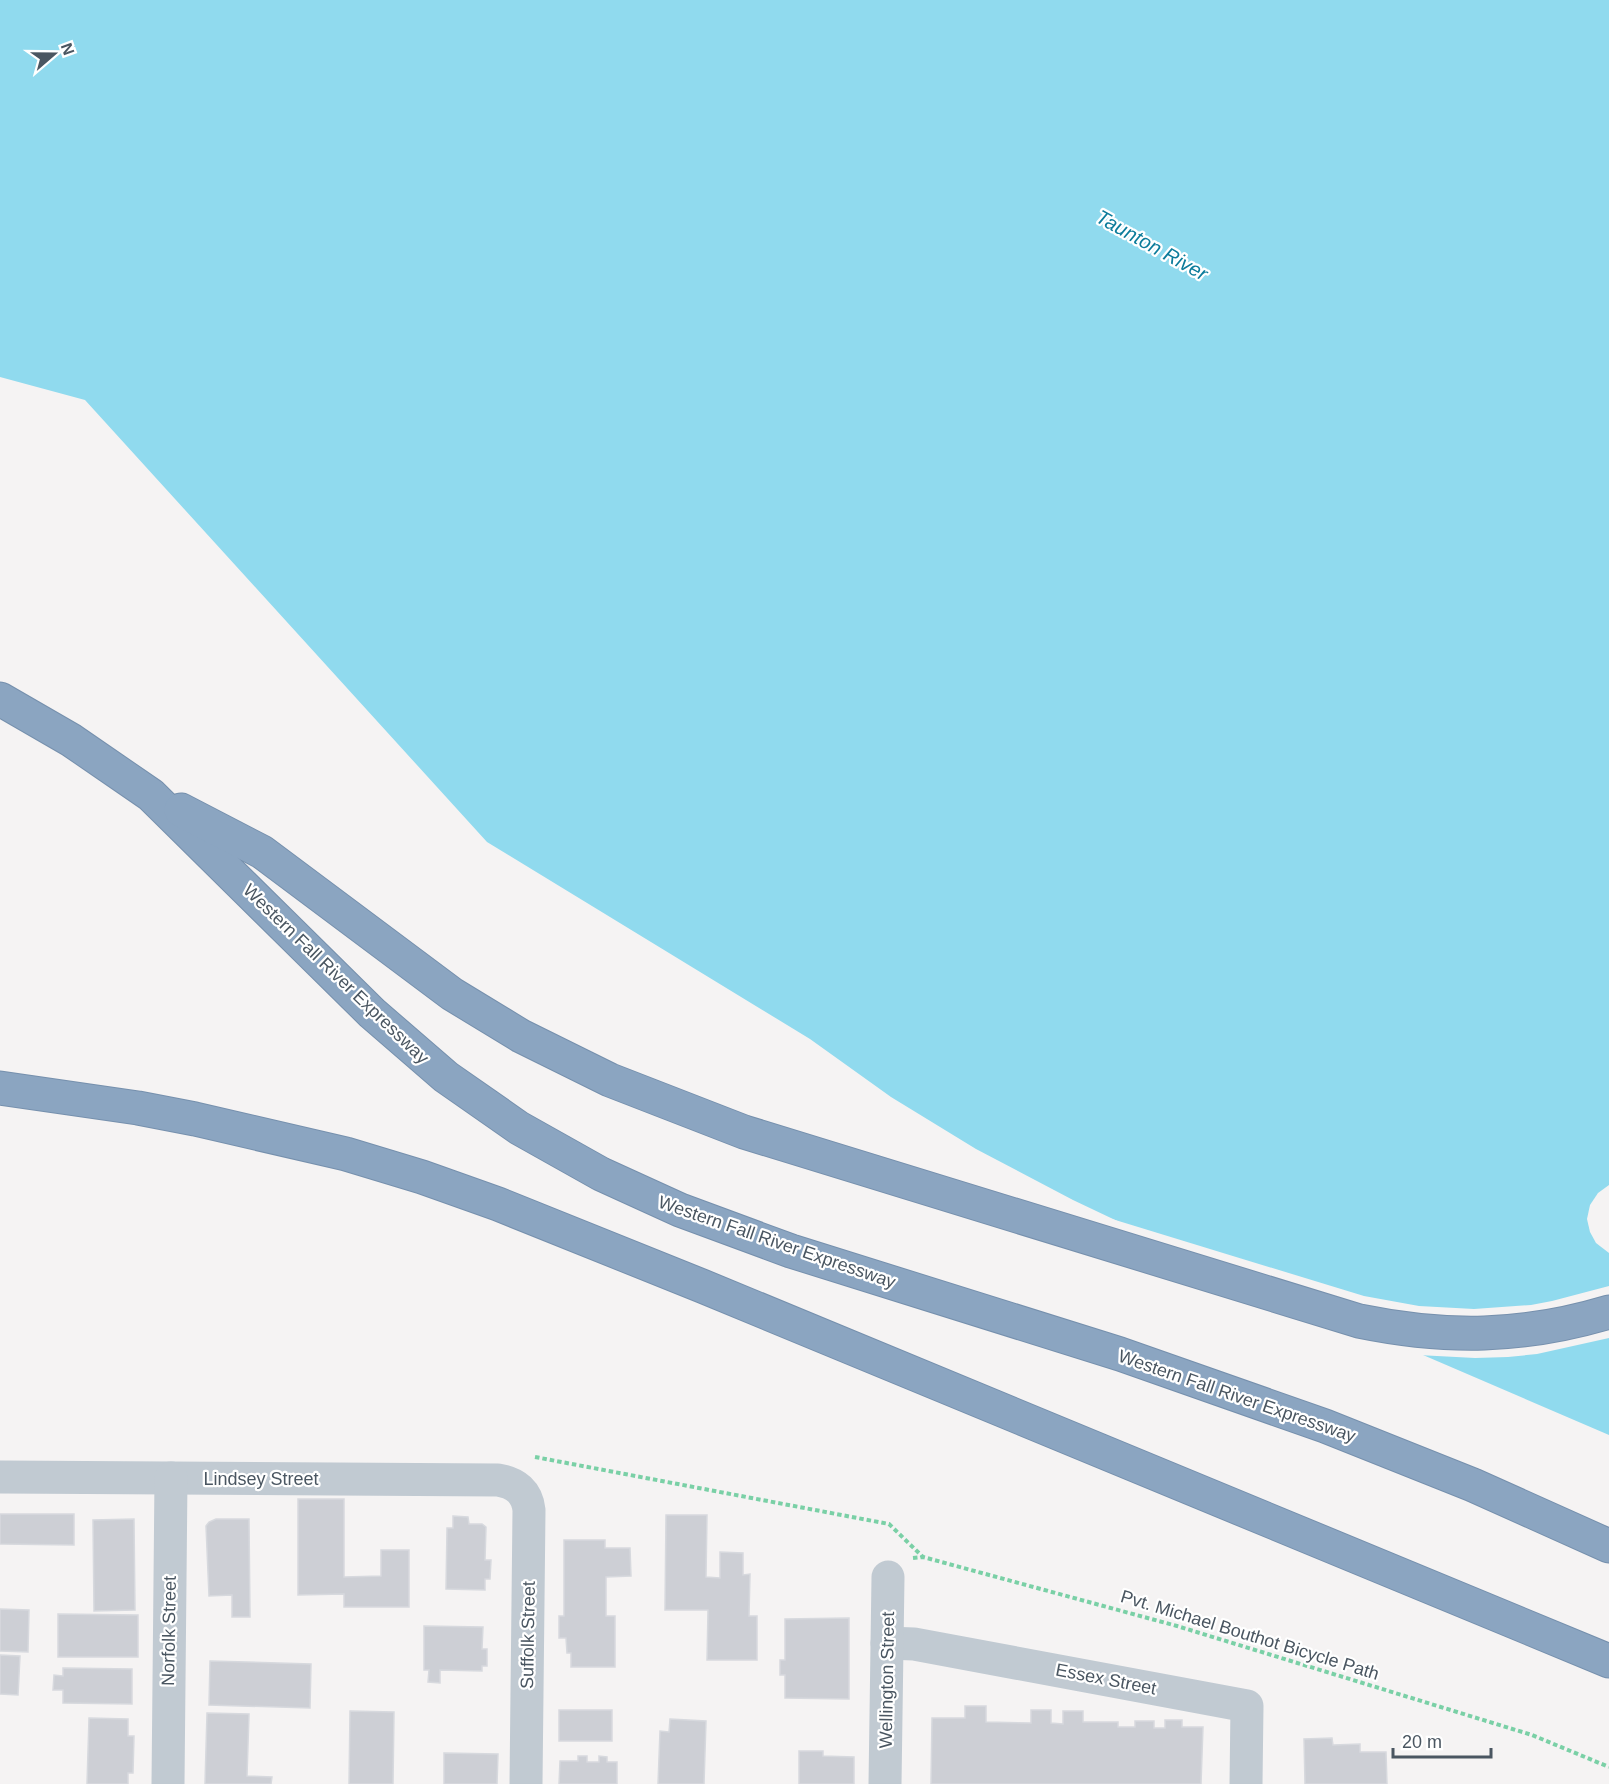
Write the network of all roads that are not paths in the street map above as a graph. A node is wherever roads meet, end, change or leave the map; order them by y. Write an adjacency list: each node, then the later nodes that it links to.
1 (0, 699): 2 (highway, Western Fall River Expressway)
2 (151, 795): 4 (highway); 8 (highway, Western Fall River Expressway)
3 (0, 1088): 11 (highway)
4 (1609, 1312)
5 (0, 1477): 6 (street, Lindsey Street)
6 (171, 1478): 7 (street, Lindsey Street); 12 (street, Norfolk Street)
7 (520, 1488): 13 (street, Suffolk Street)
8 (1609, 1546)
9 (888, 1577): 10 (street, Wellington Street)
10 (887, 1643): 14 (street, Wellington Street); 15 (street, Essex Street)
11 (1609, 1661)
12 (168, 1784)
13 (526, 1784)
14 (885, 1784)
15 (1246, 1784)

